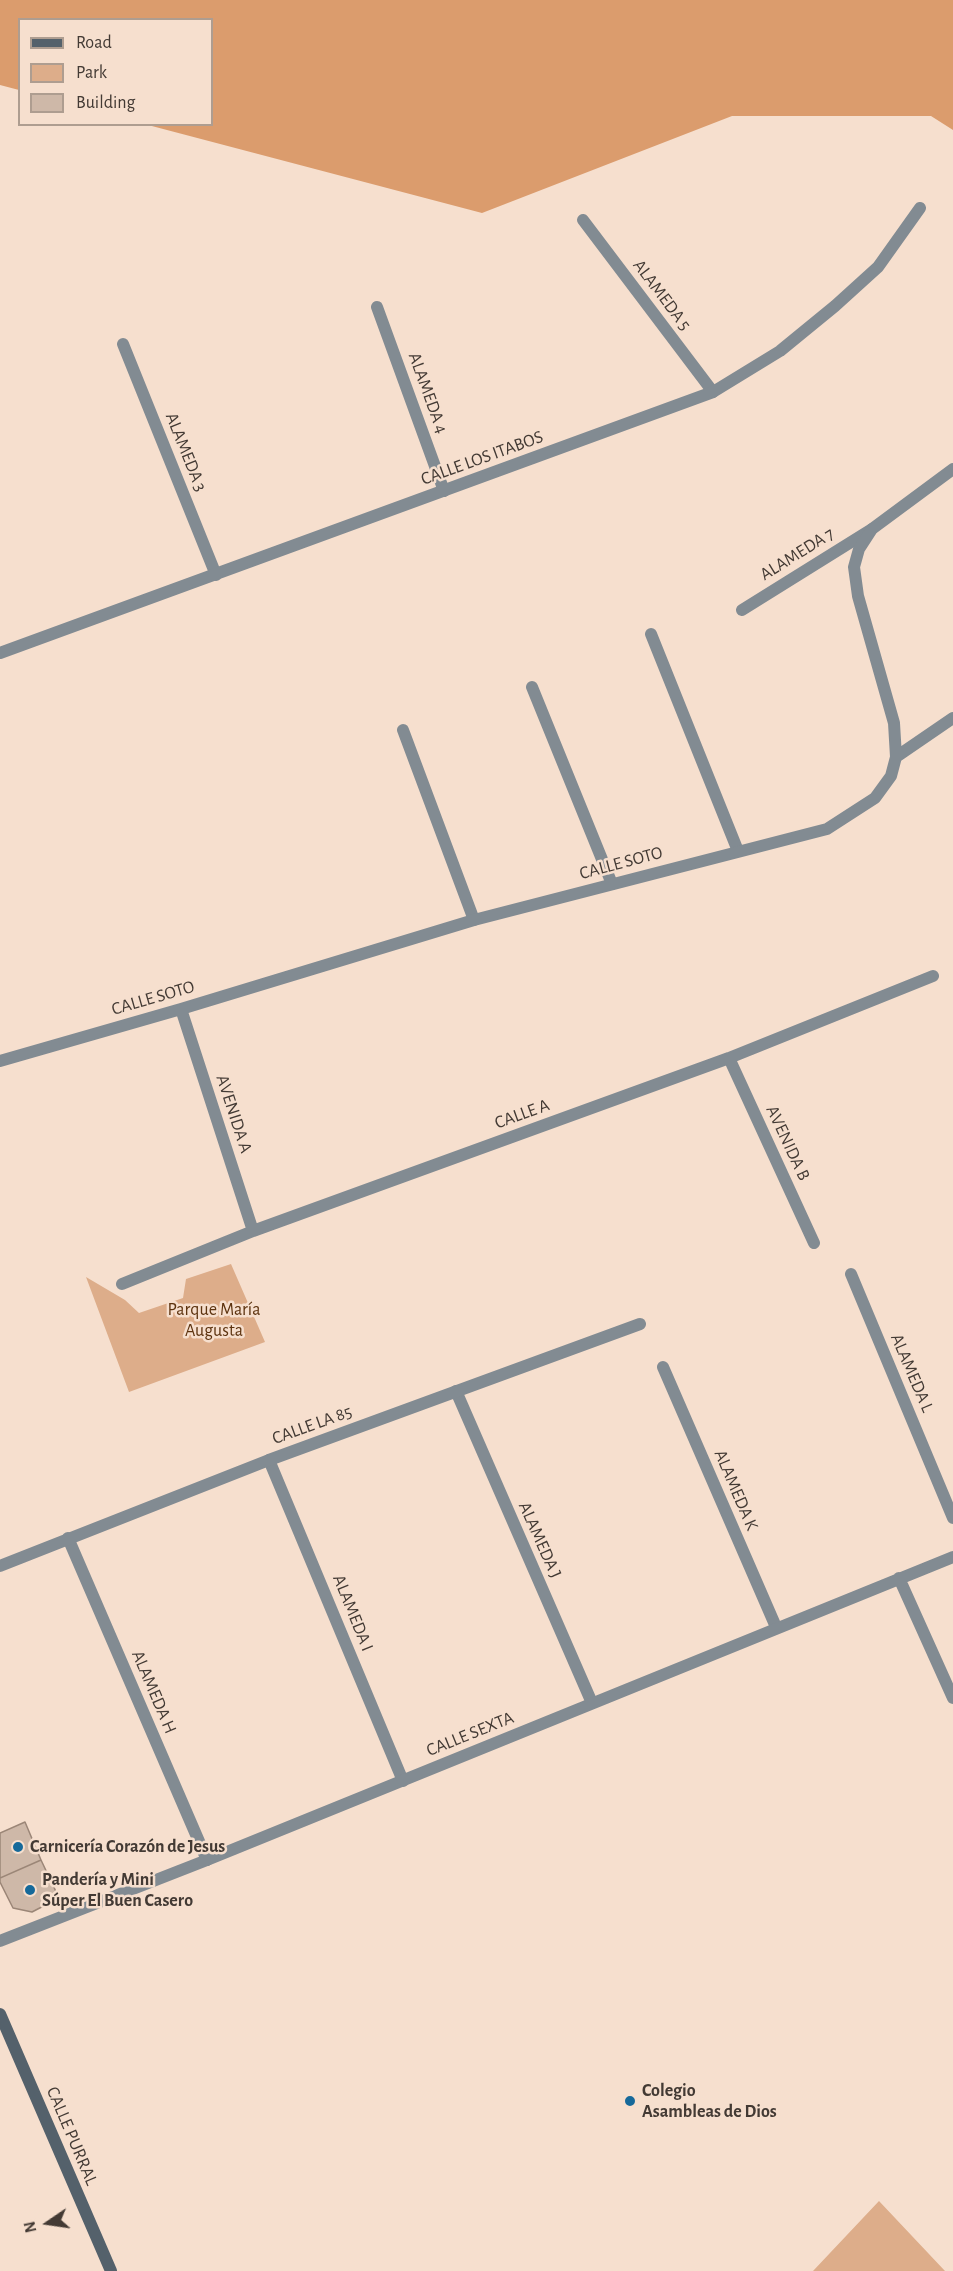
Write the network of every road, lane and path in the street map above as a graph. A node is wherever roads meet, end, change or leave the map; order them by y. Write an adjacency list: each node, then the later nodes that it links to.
1 (920, 208): 5 (street, CALLE LOS ITABOS)
2 (583, 220): 5 (street, ALAMEDA 5)
3 (377, 307): 7 (street, ALAMEDA 4)
4 (123, 344): 9 (street, ALAMEDA 3)
5 (713, 392): 7 (street, CALLE LOS ITABOS)
6 (953, 469): 8 (street, CALLE SOTO)
7 (444, 491): 9 (street, CALLE LOS ITABOS)
8 (872, 529): 10 (street, ALAMEDA 7); 16 (street, CALLE SOTO)
9 (216, 575): 12 (street, CALLE LOS ITABOS)
10 (742, 610)
11 (651, 634): 17 (street)
12 (0, 653)
13 (532, 687): 18 (street)
14 (953, 718): 16 (street)
15 (403, 730): 19 (street)
16 (896, 757): 17 (street, CALLE SOTO)
17 (738, 851): 18 (street, CALLE SOTO)
18 (612, 884): 19 (street, CALLE SOTO)
19 (474, 920): 21 (street, CALLE SOTO)
20 (933, 976): 22 (street, CALLE A)
21 (181, 1009): 23 (street, CALLE SOTO); 24 (street, AVENIDA A)
22 (729, 1058): 24 (street, CALLE A); 25 (street, AVENIDA B)
23 (0, 1060)
24 (253, 1231): 27 (street, CALLE A)
25 (814, 1243)
26 (851, 1274): 32 (street, ALAMEDA L)
27 (122, 1284)
28 (640, 1324): 30 (street, CALLE LA 85)
29 (663, 1367): 37 (street, ALAMEDA K)
30 (456, 1391): 31 (street, CALLE LA 85); 39 (street, ALAMEDA J)
31 (269, 1460): 33 (street, CALLE LA 85); 40 (street, ALAMEDA I)
32 (953, 1518)
33 (68, 1538): 35 (street, CALLE LA 85); 41 (street, ALAMEDA H)
34 (953, 1557): 36 (street, CALLE SEXTA)
35 (0, 1566)
36 (899, 1578): 37 (street, CALLE SEXTA); 38 (street)
37 (776, 1627): 39 (street, CALLE SEXTA)
38 (953, 1698)
39 (592, 1703): 40 (street, CALLE SEXTA)
40 (403, 1781): 41 (street, CALLE SEXTA)
41 (207, 1860): 42 (street, CALLE SEXTA)
42 (0, 1941)
43 (0, 2014): 44 (street, CALLE PURRAL)
44 (111, 2271)

